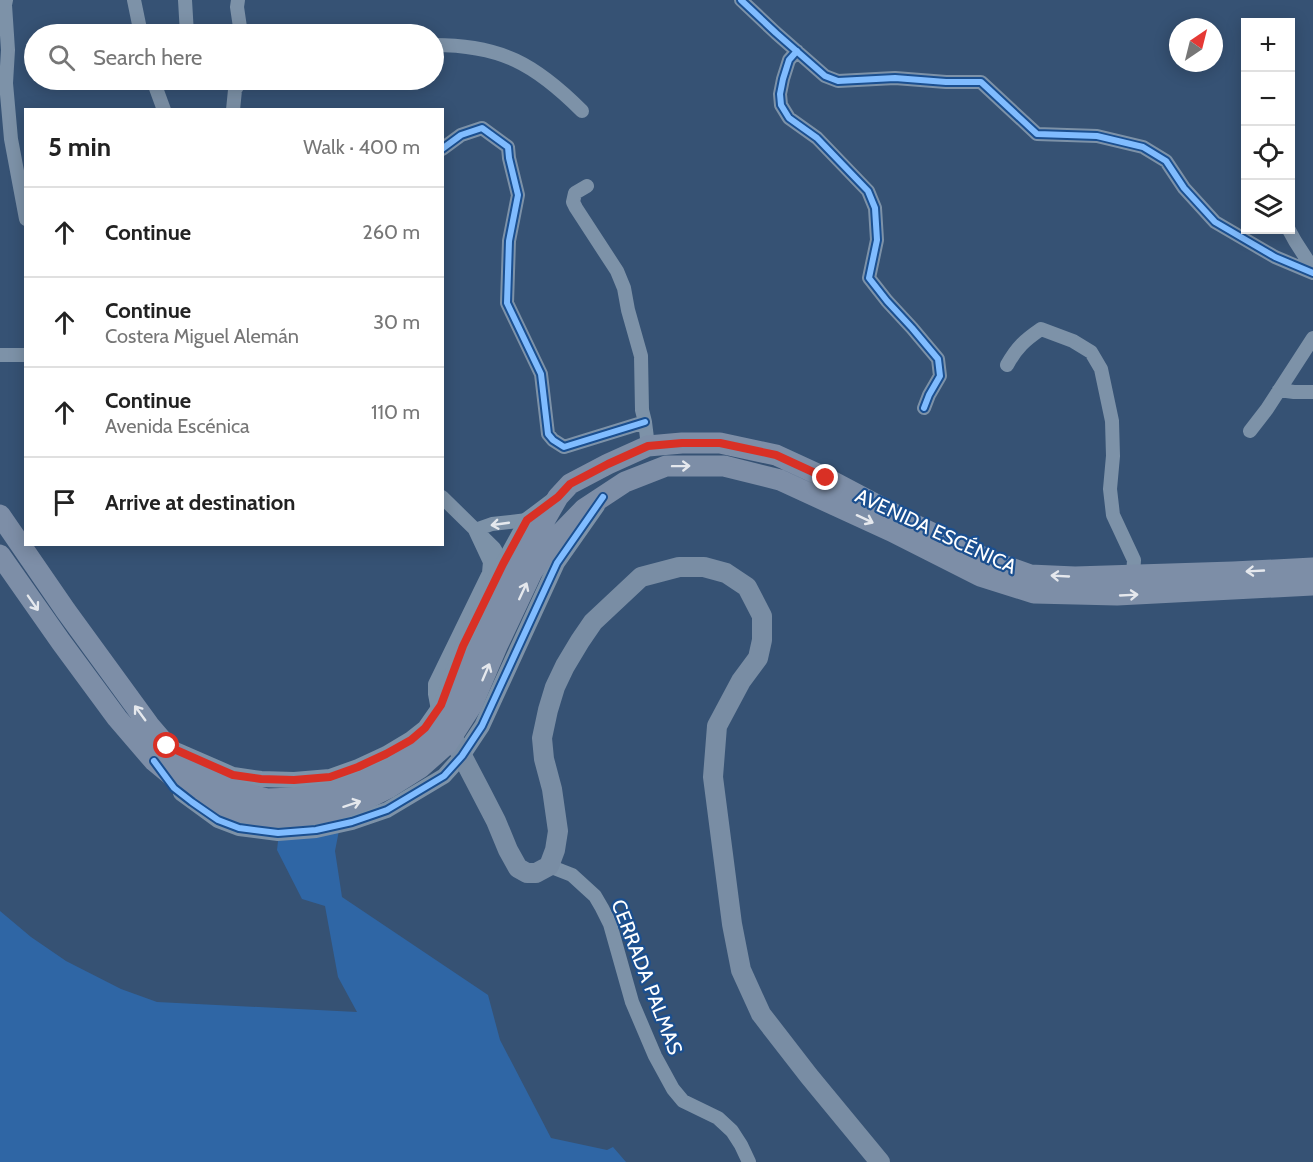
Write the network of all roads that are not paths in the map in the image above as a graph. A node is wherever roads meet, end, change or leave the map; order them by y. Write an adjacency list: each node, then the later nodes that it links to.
1 (6, 0): 11 (street)
2 (134, 0): 6 (street)
3 (185, 0): 7 (street)
4 (238, 0): 8 (street)
5 (741, 0): 10 (street)
6 (139, 24)
7 (186, 24)
8 (240, 24)
9 (444, 45): 16 (street)
10 (797, 51): 22 (street); 29 (street)
11 (3, 80): 17 (street)
12 (159, 90): 14 (street)
13 (235, 90): 15 (street)
14 (164, 108)
15 (233, 108)
16 (582, 111)
17 (5, 139): 20 (street)
18 (444, 148): 30 (street)
19 (587, 186): 30 (street)
20 (24, 211)
21 (1291, 234): 22 (street)
22 (1313, 271)
23 (1313, 338): 27 (street)
24 (0, 355): 25 (street)
25 (24, 355)
26 (1007, 364): 42 (street)
27 (1280, 390): 28 (street); 31 (street)
28 (1313, 392)
29 (924, 408)
30 (645, 422): 32 (street)
31 (1250, 430)
32 (648, 446): 33 (main road, AVENIDA ESCÉNICA); 42 (main road, AVENIDA ESCÉNICA, one-way to 32)
33 (558, 497): 37 (street); 44 (main road)
34 (603, 497): 43 (main road, one-way to 43); 44 (main road, one-way to 34); 47 (street)
35 (444, 499): 38 (street)
36 (0, 515): 46 (main road, one-way to 36)
37 (527, 520): 38 (street, one-way to 38); 40 (street)
38 (475, 530): 40 (street); 45 (street)
39 (0, 555): 46 (main road, one-way to 46)
40 (503, 564): 45 (street)
41 (1313, 568): 42 (main road, AVENIDA ESCÉNICA, one-way to 42)
42 (1133, 575)
43 (1313, 585)
44 (491, 643): 46 (main road)
45 (438, 710): 46 (street); 47 (main road)
46 (160, 753): 47 (street)
47 (462, 756): 48 (main road)
48 (549, 866): 49 (street, CERRADA PALMAS); 50 (main road)
49 (748, 1162)
50 (880, 1162)

